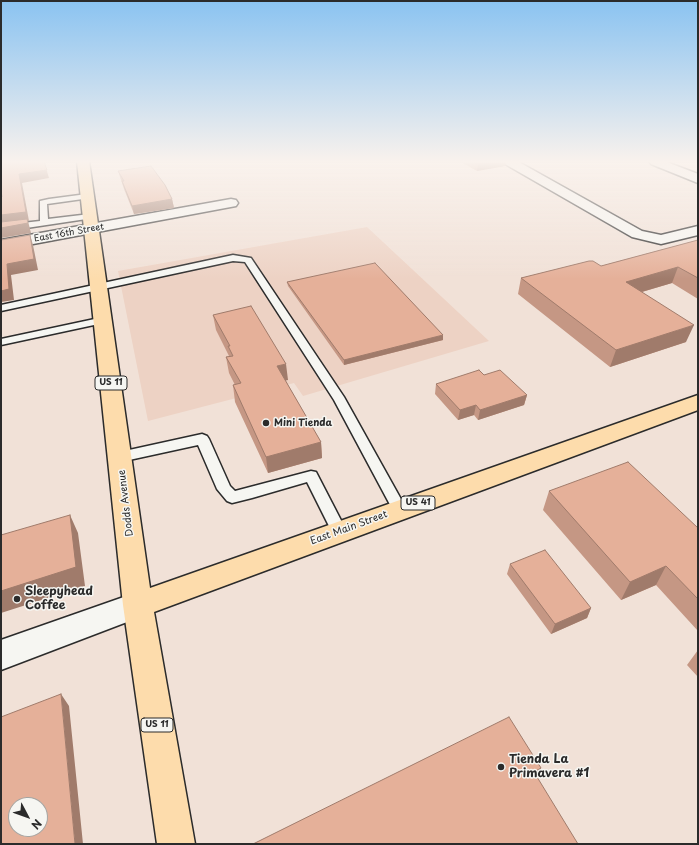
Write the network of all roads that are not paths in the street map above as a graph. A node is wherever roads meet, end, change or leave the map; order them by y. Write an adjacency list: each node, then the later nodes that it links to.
1 (53, 200): 5 (lane)
2 (88, 200): 6 (main road, Dodds Avenue / US 11)
3 (578, 200): 8 (street)
4 (231, 203): 6 (street, East 16th Street)
5 (49, 222): 6 (lane); 7 (lane)
6 (90, 222): 9 (street, East 16th Street); 10 (main road, Dodds Avenue / US 11)
7 (4, 229)
8 (698, 230)
9 (1, 246)
10 (98, 288): 11 (lane); 12 (main road, Dodds Avenue / US 11); 16 (lane)
11 (1, 308)
12 (104, 320): 13 (lane); 15 (main road, Dodds Avenue / US 11)
13 (1, 342)
14 (698, 402): 16 (main road, East Main Street / US 41)
15 (120, 457): 17 (lane); 18 (main road, Dodds Avenue / US 11)
16 (400, 510): 17 (main road, East Main Street / US 41)
17 (340, 532): 18 (main road, East Main Street / US 41)
18 (138, 605): 19 (street, East Main Street); 20 (main road, Dodds Avenue / US 11)
19 (1, 655)
20 (176, 844)

